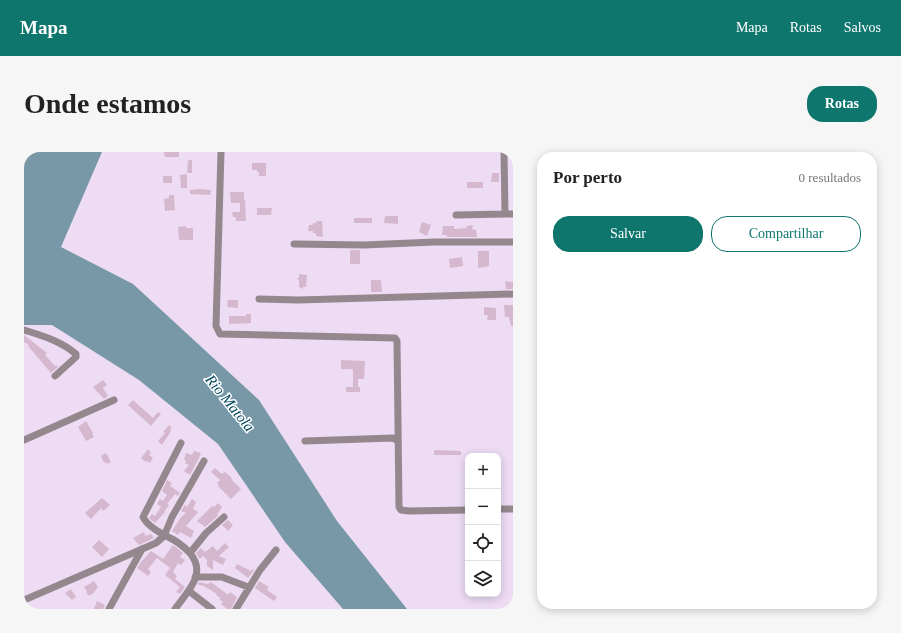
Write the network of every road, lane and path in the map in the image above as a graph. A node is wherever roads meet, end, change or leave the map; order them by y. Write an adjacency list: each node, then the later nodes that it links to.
1 (221, 152): 15 (street)
2 (504, 152): 3 (street)
3 (505, 214): 4 (street); 5 (street)
4 (513, 214)
5 (456, 215)
6 (513, 242): 7 (street)
7 (294, 244)
8 (513, 294): 9 (street)
9 (259, 299)
10 (24, 330): 11 (street)
11 (55, 376)
12 (114, 400): 13 (street)
13 (24, 440)
14 (305, 441): 15 (street)
15 (398, 441): 20 (street)
16 (181, 443): 22 (street)
17 (204, 461): 22 (street)
18 (501, 509): 19 (street)
19 (513, 509)
20 (465, 510)
21 (224, 517): 25 (street)
22 (164, 536): 23 (street); 25 (street)
23 (142, 549): 29 (street); 30 (street)
24 (276, 550): 27 (street)
25 (190, 553): 26 (street)
26 (195, 577): 27 (street); 28 (street)
27 (248, 587): 33 (street)
28 (189, 591): 31 (street); 32 (street)
29 (24, 600)
30 (110, 609)
31 (175, 609)
32 (212, 609)
33 (236, 609)

